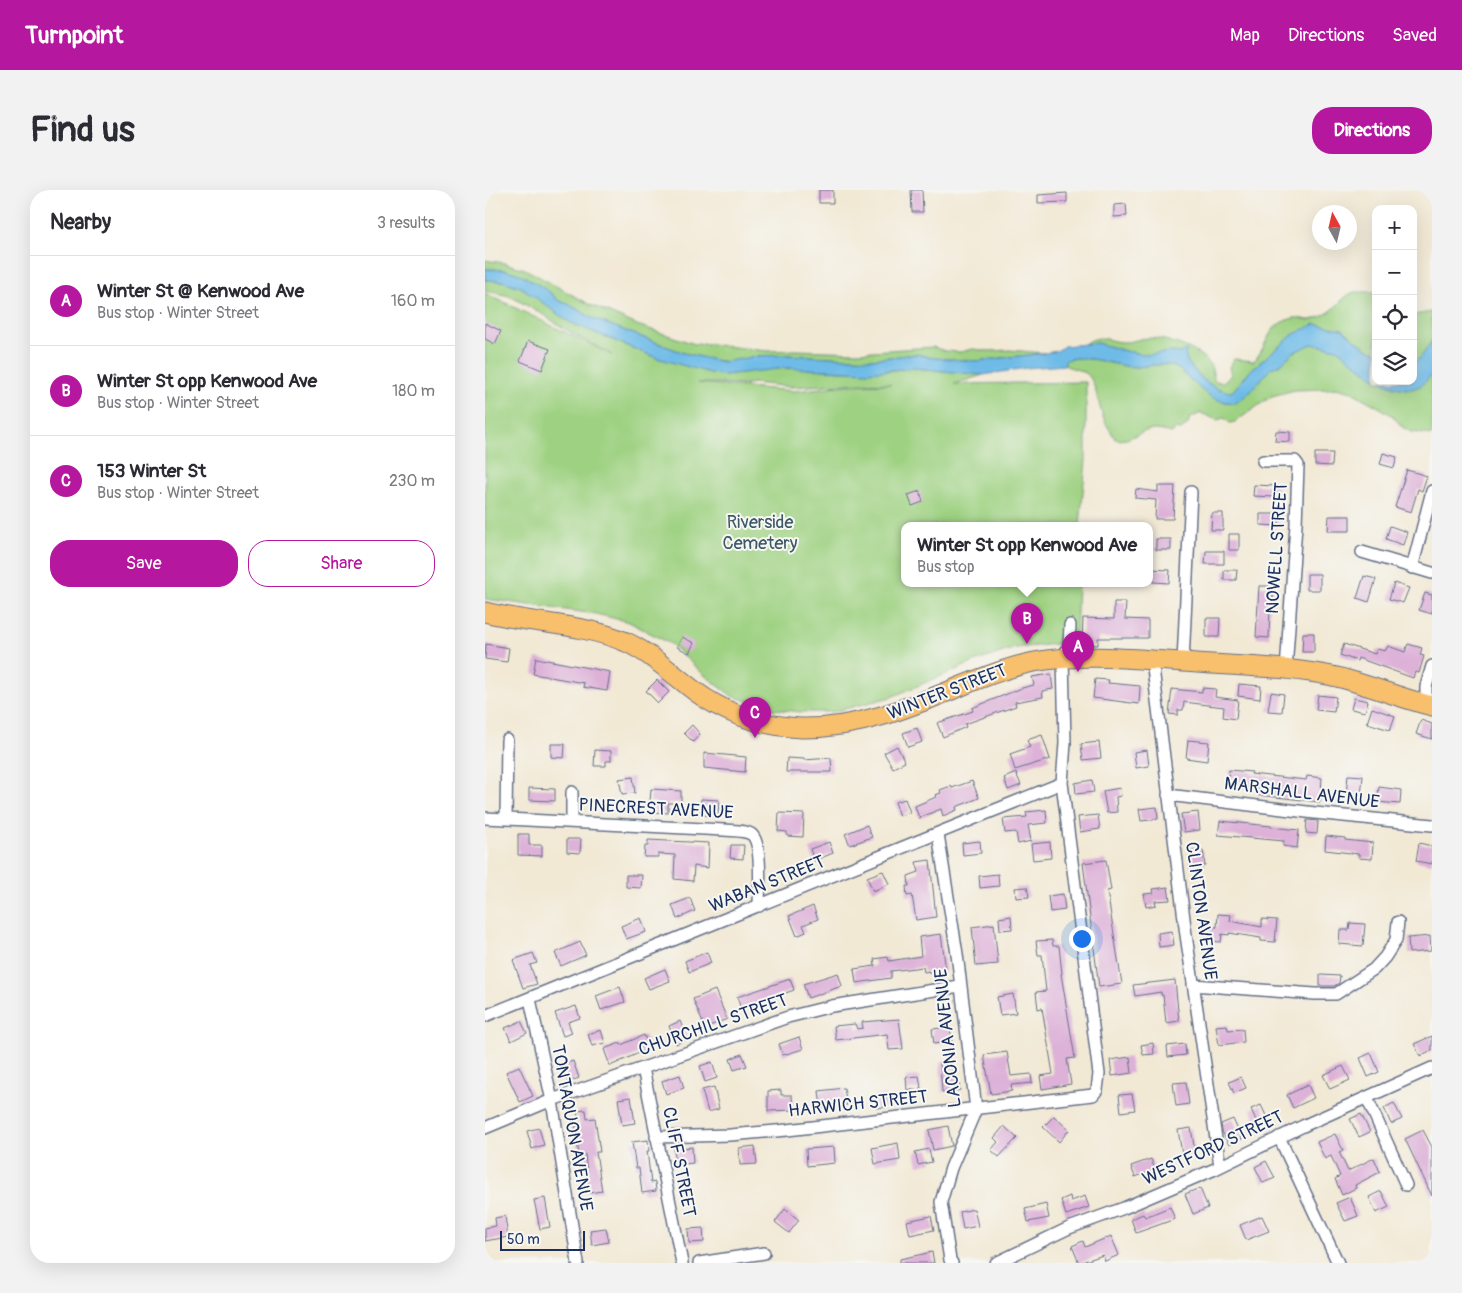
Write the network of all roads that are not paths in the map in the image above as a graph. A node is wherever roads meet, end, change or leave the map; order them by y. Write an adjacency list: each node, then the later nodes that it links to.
1 (1263, 461): 13 (street, NOWELL STREET)
2 (1432, 491): 5 (street)
3 (1191, 492): 11 (street)
4 (1363, 552): 5 (street)
5 (1412, 568): 6 (street)
6 (1432, 573)
7 (485, 612): 9 (main road, WINTER STREET)
8 (1070, 625): 9 (street)
9 (1063, 658): 10 (main road, WINTER STREET); 16 (street)
10 (1152, 660): 11 (main road, WINTER STREET); 18 (street, CLINTON AVENUE)
11 (1183, 662): 13 (main road, WINTER STREET)
12 (1432, 666): 14 (street)
13 (1286, 670): 14 (main road, WINTER STREET)
14 (1430, 704)
15 (507, 740): 20 (street)
16 (1062, 783): 23 (street, WABAN STREET); 34 (street, HARWICH STREET)
17 (572, 792): 21 (street)
18 (1168, 795): 22 (street, MARSHALL AVENUE); 26 (street, CLINTON AVENUE)
19 (485, 818): 20 (street, PINECREST AVENUE)
20 (506, 819): 21 (street, PINECREST AVENUE)
21 (572, 822): 24 (street, PINECREST AVENUE)
22 (1432, 825)
23 (938, 834): 24 (street, WABAN STREET); 27 (street, LACONIA AVENUE)
24 (759, 906): 28 (street, WABAN STREET)
25 (1398, 922): 26 (street)
26 (1193, 985): 38 (street, CLINTON AVENUE)
27 (961, 986): 30 (street, CHURCHILL STREET); 34 (street, LACONIA AVENUE)
28 (530, 999): 29 (street, WABAN STREET); 33 (street, TONTAQUON AVENUE)
29 (485, 1016)
30 (643, 1068): 33 (street, CHURCHILL STREET); 36 (street, CLIFF STREET)
31 (1432, 1068): 32 (street, WESTFORD STREET)
32 (1367, 1098): 37 (street, WESTFORD STREET); 39 (street)
33 (552, 1100): 35 (street, CHURCHILL STREET); 42 (street, TONTAQUON AVENUE)
34 (976, 1109): 36 (street, HARWICH STREET); 45 (street, LACONIA AVENUE)
35 (485, 1128)
36 (656, 1137): 43 (street, CLIFF STREET)
37 (1279, 1137): 38 (street, WESTFORD STREET); 47 (street)
38 (1220, 1166): 41 (street, WESTFORD STREET)
39 (1406, 1185)
40 (764, 1253): 44 (street)
41 (1010, 1260): 46 (street)
42 (578, 1263)
43 (682, 1263)
44 (699, 1263)
45 (952, 1263)
46 (996, 1263)
47 (1338, 1263)

